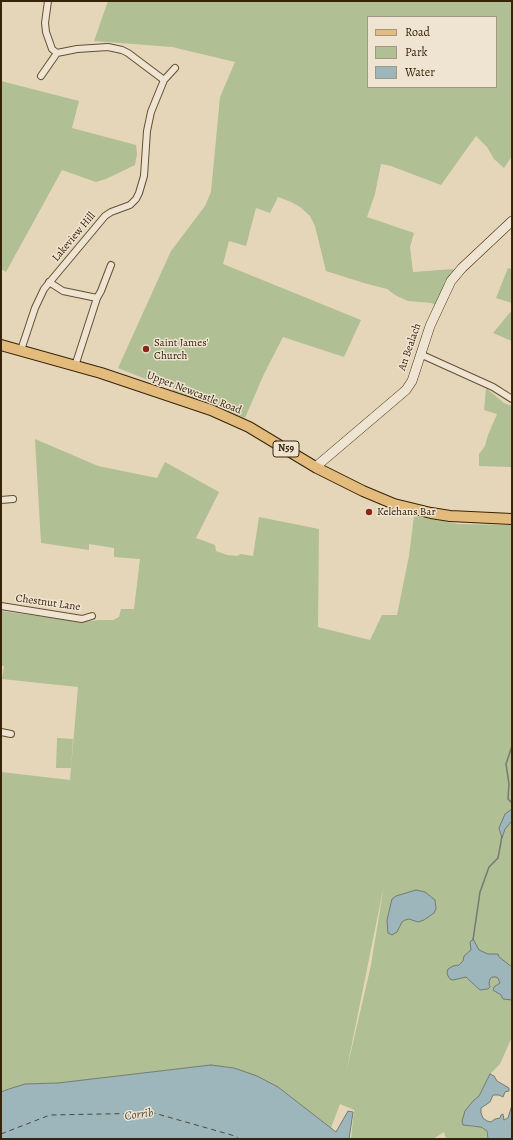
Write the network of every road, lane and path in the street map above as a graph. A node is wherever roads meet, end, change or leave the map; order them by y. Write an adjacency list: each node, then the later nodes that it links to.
1 (48, 1): 2 (street)
2 (57, 53): 4 (street); 5 (street)
3 (175, 68): 5 (street, Lakeview Hill)
4 (42, 76)
5 (164, 80): 8 (street, Lakeview Hill)
6 (512, 221): 12 (street, An Bealach)
7 (111, 265): 9 (street)
8 (50, 282): 9 (street); 11 (street, Lakeview Hill)
9 (97, 298): 13 (street)
10 (1, 345): 11 (main road, Upper Newcastle Road / N59)
11 (21, 350): 13 (main road, Upper Newcastle Road / N59)
12 (420, 354): 14 (street); 15 (street, An Bealach)
13 (75, 366): 15 (main road, Upper Newcastle Road / N59)
14 (512, 399)
15 (317, 468): 18 (main road, Upper Newcastle Road / N59)
16 (13, 499): 17 (street)
17 (1, 500)
18 (512, 519)
19 (1, 606): 20 (street, Chestnut Lane)
20 (92, 616)
21 (1, 732): 22 (street)
22 (11, 734)

